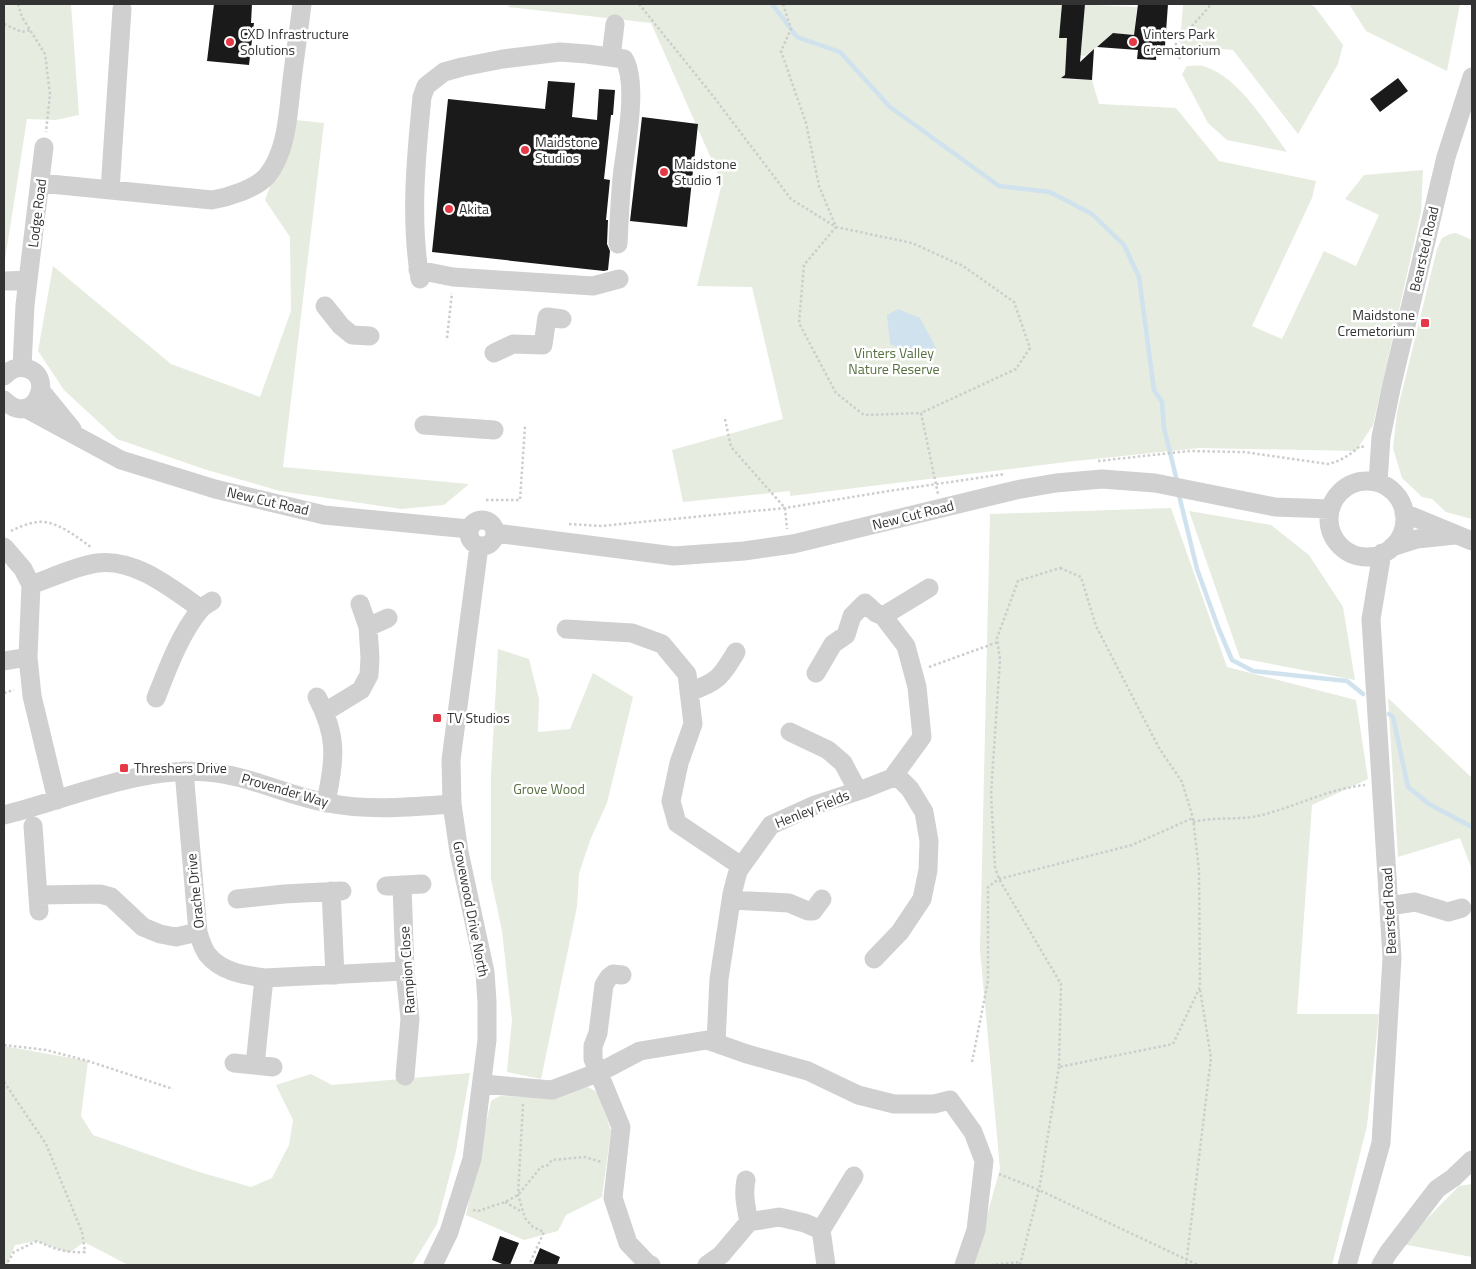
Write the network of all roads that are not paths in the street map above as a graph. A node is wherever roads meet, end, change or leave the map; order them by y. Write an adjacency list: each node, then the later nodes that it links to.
1 (302, 4): 8 (street)
2 (122, 9): 8 (street)
3 (615, 24): 4 (street)
4 (611, 57): 9 (street); 10 (street)
5 (1472, 77): 24 (street, Bearsted Road)
6 (44, 147): 7 (street, Lodge Road)
7 (40, 183): 8 (street); 11 (street, Lodge Road)
8 (110, 190)
9 (618, 244)
10 (619, 279)
11 (28, 280): 12 (street); 17 (street, Lodge Road)
12 (6, 281)
13 (325, 306): 15 (street)
14 (562, 319): 16 (street)
15 (361, 336)
16 (494, 353)
17 (22, 367): 18 (street); 19 (street, New Cut Road)
18 (4, 376)
19 (41, 391): 20 (street, New Cut Road); 23 (street, New Cut Road)
20 (11, 405): 23 (street, New Cut Road)
21 (424, 425): 22 (street)
22 (494, 430)
23 (77, 435): 27 (street, New Cut Road)
24 (1378, 482): 25 (street); 26 (street)
25 (1330, 509): 28 (street, New Cut Road); 32 (street)
26 (1404, 513): 29 (street); 32 (street)
27 (469, 530): 28 (street, New Cut Road); 31 (street)
28 (495, 533): 31 (street)
29 (1463, 538): 32 (street)
30 (6, 540): 33 (street)
31 (479, 546): 52 (street, Grovewood Drive North)
32 (1387, 550): 60 (street, Bearsted Road)
33 (31, 584): 41 (street); 45 (street)
34 (929, 588): 36 (street)
35 (360, 604): 38 (street)
36 (879, 614): 43 (street); 48 (street, Henley Fields)
37 (388, 618): 38 (street)
38 (368, 627): 51 (street)
39 (566, 629): 44 (street)
40 (736, 652): 44 (street)
41 (28, 657): 42 (street); 50 (street)
42 (4, 661)
43 (816, 673)
44 (689, 692): 55 (street)
45 (156, 698)
46 (790, 732): 49 (street)
47 (184, 771): 50 (street, Provender Way); 51 (street, Provender Way); 62 (street, Orache Drive)
48 (895, 774): 49 (street, Henley Fields); 63 (street)
49 (858, 791): 55 (street, Henley Fields)
50 (57, 800): 53 (street, Provender Way)
51 (326, 803): 52 (street, Provender Way)
52 (452, 804): 72 (street, Grovewood Drive North)
53 (4, 815)
54 (33, 826): 62 (street)
55 (741, 866): 59 (street, Henley Fields)
56 (422, 884): 64 (street, Rampion Close)
57 (237, 899): 66 (street)
58 (822, 899): 59 (street)
59 (731, 900): 68 (street, Henley Fields)
60 (1389, 906): 61 (street); 83 (street, Bearsted Road)
61 (1462, 908)
62 (198, 932): 67 (street, Orache Drive)
63 (874, 959)
64 (405, 971): 66 (street, Orache Drive); 71 (street, Rampion Close)
65 (622, 975): 70 (street)
66 (335, 976): 67 (street, Orache Drive)
67 (264, 978): 69 (street)
68 (716, 1043): 70 (street); 82 (street)
69 (234, 1063)
70 (598, 1072): 72 (street); 79 (street)
71 (404, 1076)
72 (483, 1084): 78 (street, Grovewood Drive North)
73 (1472, 1160): 84 (street)
74 (854, 1176): 77 (street)
75 (746, 1180): 76 (street)
76 (749, 1222): 77 (street); 80 (street)
77 (821, 1230): 81 (street)
78 (433, 1265)
79 (651, 1265)
80 (707, 1265)
81 (826, 1265)
82 (964, 1265)
83 (1347, 1265)
84 (1381, 1265)

